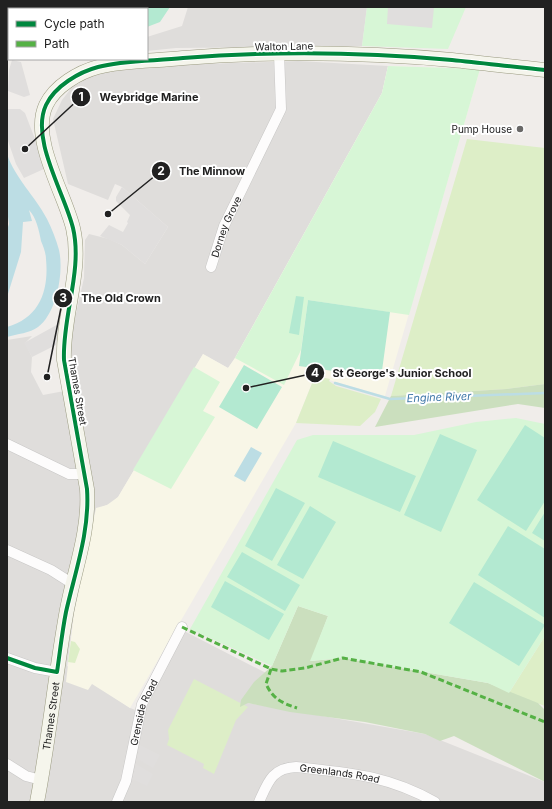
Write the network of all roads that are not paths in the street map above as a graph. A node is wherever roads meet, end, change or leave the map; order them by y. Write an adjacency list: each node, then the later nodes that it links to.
1 (279, 53): 2 (street, Walton Lane); 3 (street, Walton Lane); 4 (street, Dorney Grove)
2 (545, 70)
3 (43, 114): 6 (street, Thames Street)
4 (211, 267)
5 (7, 444): 6 (street)
6 (85, 474): 8 (street, Thames Street)
7 (7, 550): 8 (street)
8 (73, 584): 11 (street, Thames Street)
9 (182, 627): 15 (street, Grenside Road)
10 (7, 658): 11 (street)
11 (58, 672): 13 (street, Thames Street)
12 (7, 764): 13 (street)
13 (41, 780): 14 (street, Thames Street)
14 (37, 802)
15 (117, 802)
16 (259, 802): 17 (street, Greenlands Road)
17 (435, 802)

